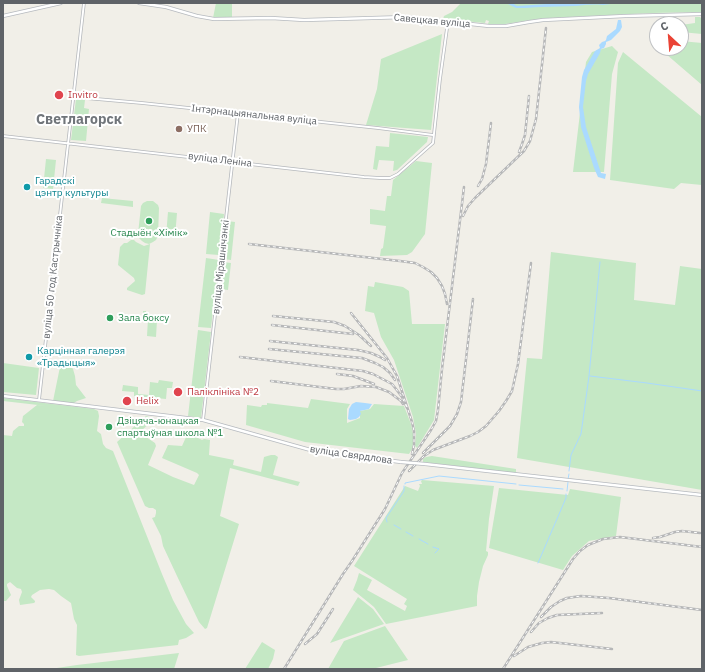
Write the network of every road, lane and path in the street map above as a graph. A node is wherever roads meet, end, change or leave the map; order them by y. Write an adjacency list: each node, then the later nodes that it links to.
1 (61, 3): 7 (main road)
2 (81, 3): 5 (street, вуліца 50 год Кастрычніка)
3 (84, 3): 5 (street, вуліца 50 год Кастрычніка)
4 (139, 3): 8 (main road, Савецкая вуліца)
5 (84, 10): 9 (street, вуліца 50 год Кастрычніка)
6 (702, 14): 8 (main road, Савецкая вуліца)
7 (3, 16)
8 (448, 21): 12 (street)
9 (74, 97): 10 (street, Інтэрнацыянальная вуліца); 13 (street, вуліца 50 год Кастрычніка)
10 (238, 113): 12 (street, Інтэрнацыянальная вуліца); 14 (street, вуліца Мірашнічэнкі)
11 (3, 136): 13 (street, вуліца Леніна)
12 (433, 136): 14 (street, вуліца Леніна)
13 (68, 144): 14 (street, вуліца Леніна); 16 (street, вуліца 50 год Кастрычніка)
14 (232, 162): 17 (street, вуліца Мірашнічэнкі)
15 (3, 396): 16 (main road, вуліца Свярдлова)
16 (39, 400): 17 (main road, вуліца Свярдлова)
17 (203, 420): 18 (main road, вуліца Свярдлова, bridge)
18 (702, 495)

